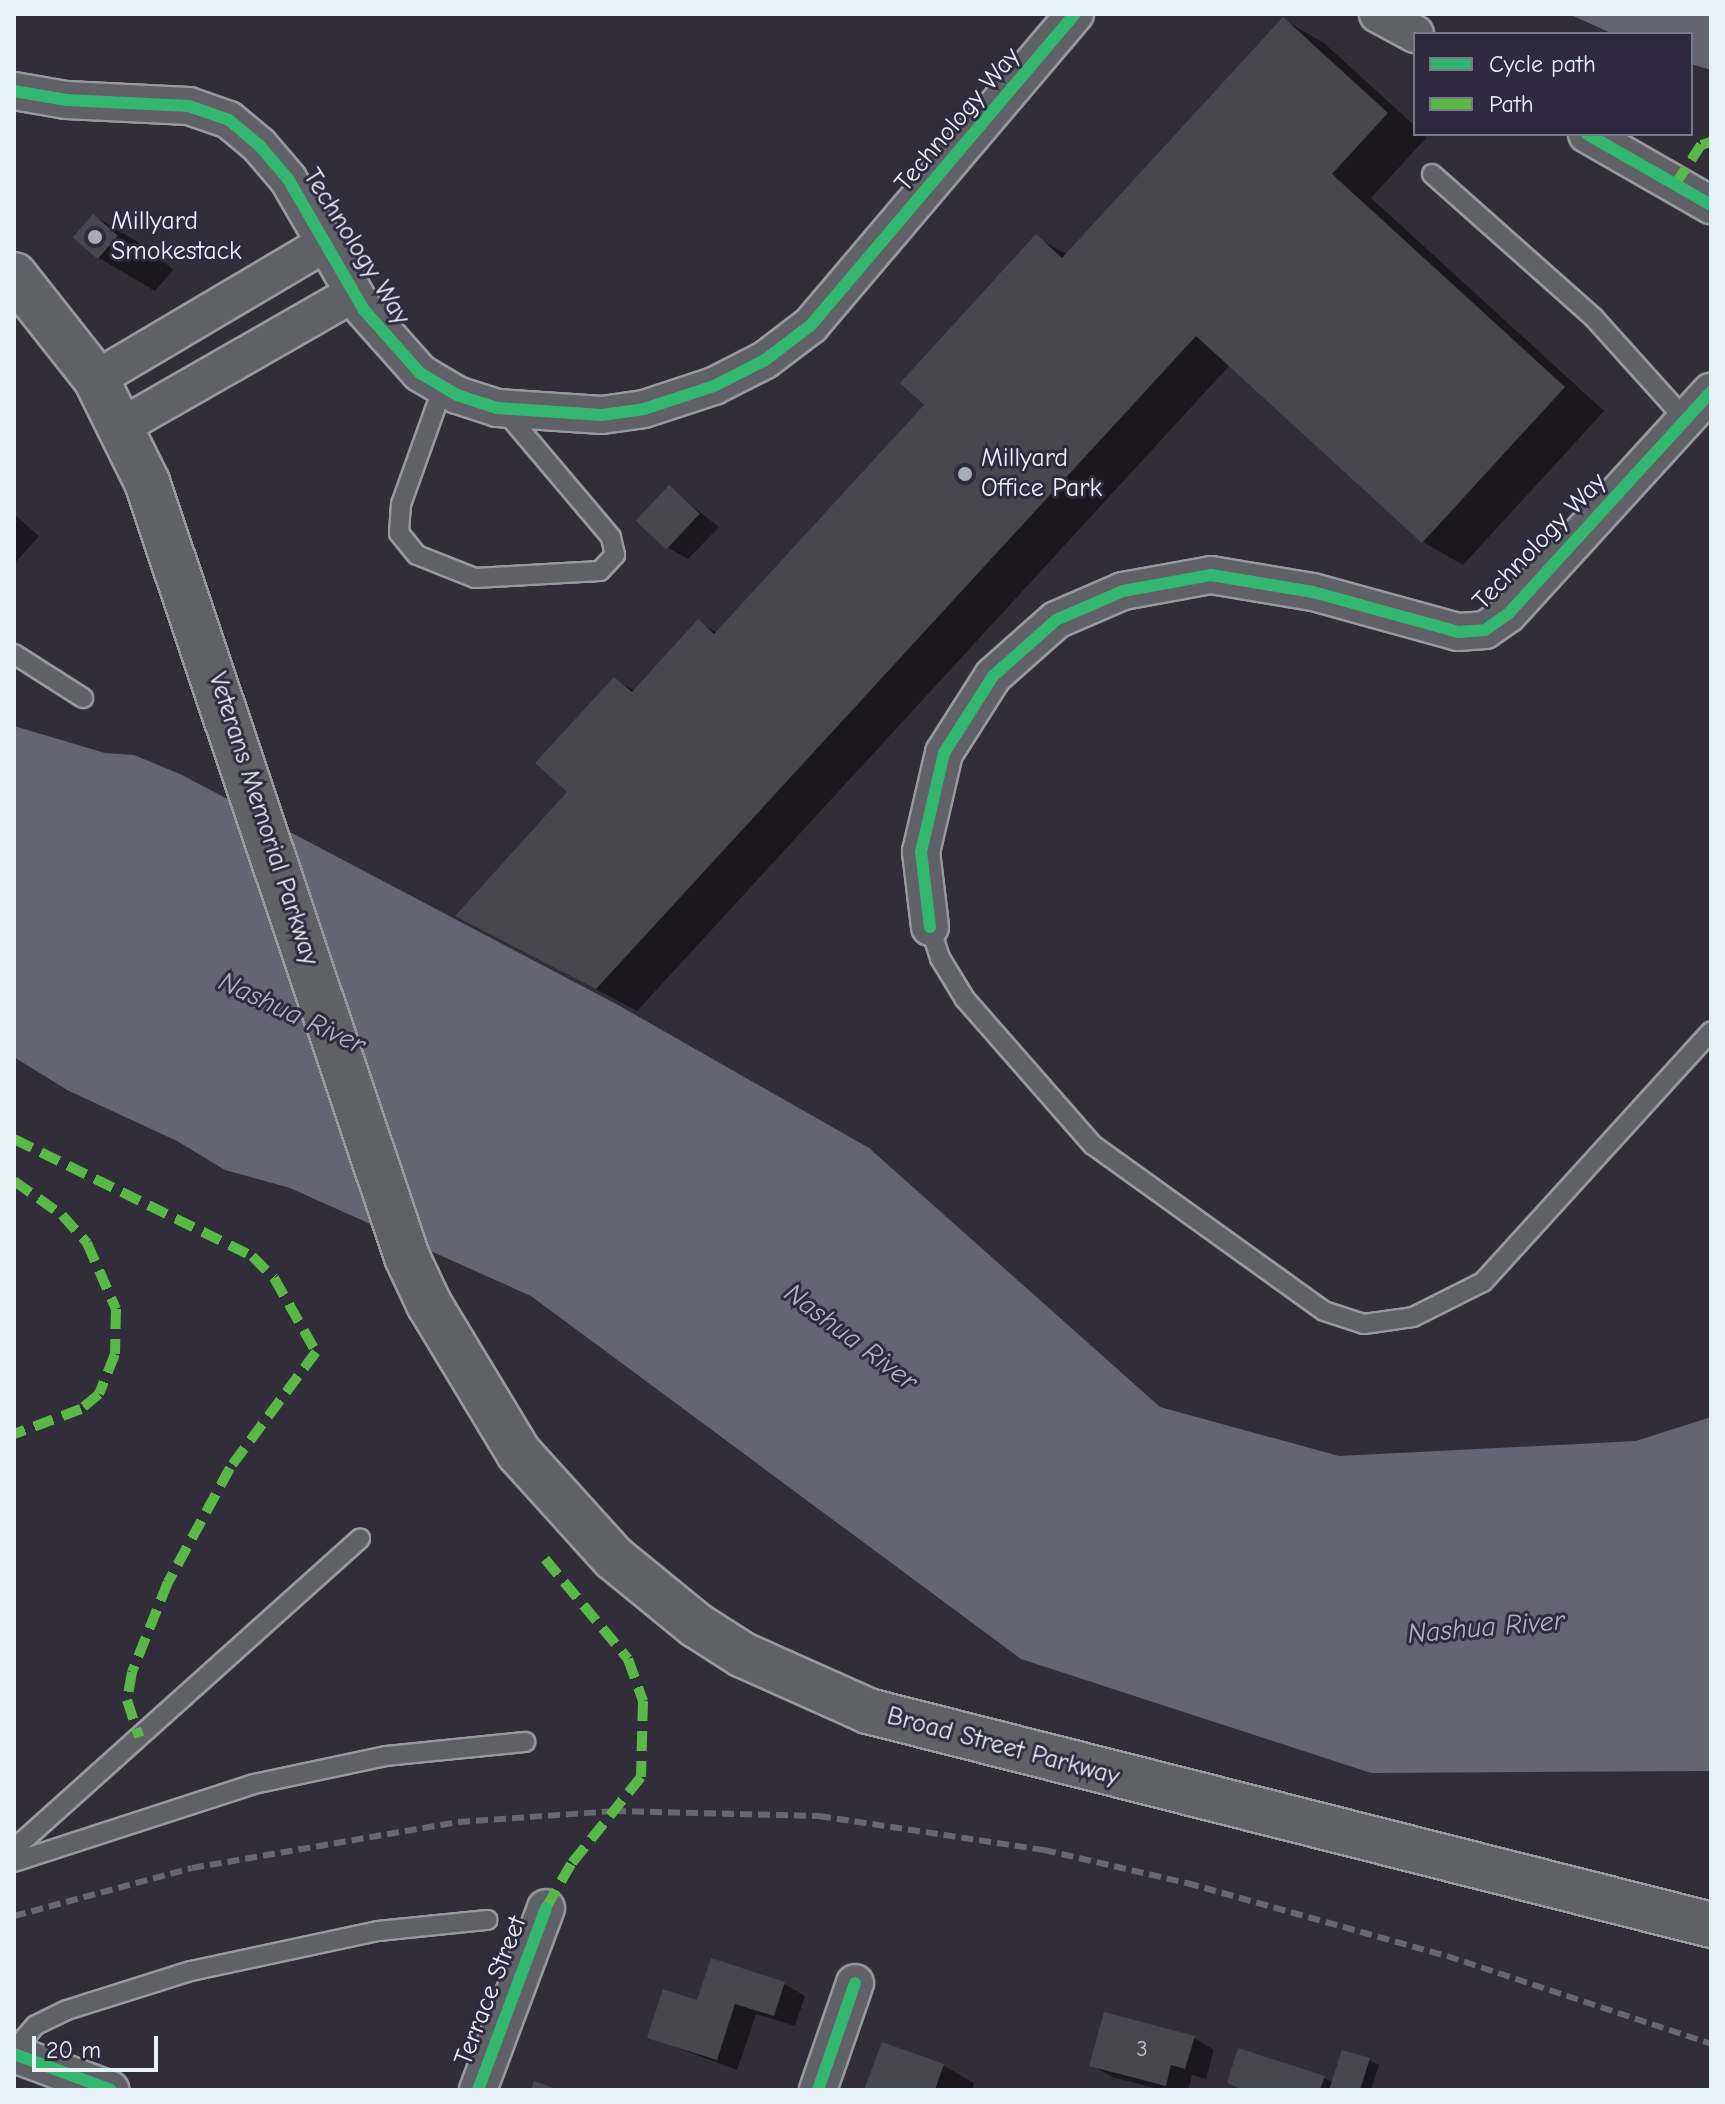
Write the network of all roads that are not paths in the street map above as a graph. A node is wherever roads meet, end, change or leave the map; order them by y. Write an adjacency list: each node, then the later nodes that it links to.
1 (1075, 14): 14 (street, Technology Way)
2 (1378, 14): 3 (street)
3 (1413, 33)
4 (14, 91): 8 (street, Technology Way)
5 (1590, 136): 7 (street)
6 (1432, 174): 15 (lane)
7 (1711, 205)
8 (326, 243): 10 (street, Technology Way); 13 (street, Technology Way)
9 (14, 275): 13 (main road, Veterans Memorial Parkway)
10 (354, 293): 11 (street, Technology Way); 13 (street, Technology Way)
11 (443, 387): 14 (street, Technology Way); 14 (lane)
12 (1711, 392): 15 (street, Technology Way)
13 (109, 403): 20 (main road, Veterans Memorial Parkway)
14 (502, 409)
15 (1686, 420): 18 (street, Technology Way)
16 (14, 654): 17 (lane)
17 (83, 698)
18 (930, 927): 19 (lane)
19 (1711, 1031)
20 (491, 1411): 27 (main road, Broad Street Parkway)
21 (360, 1539): 23 (lane)
22 (525, 1742): 24 (lane)
23 (14, 1849)
24 (14, 1862)
25 (546, 1908): 31 (street, Terrace Street)
26 (487, 1920): 29 (lane)
27 (1711, 1925)
28 (855, 1983): 32 (street)
29 (14, 2052): 30 (street)
30 (111, 2090)
31 (478, 2090)
32 (818, 2090)

